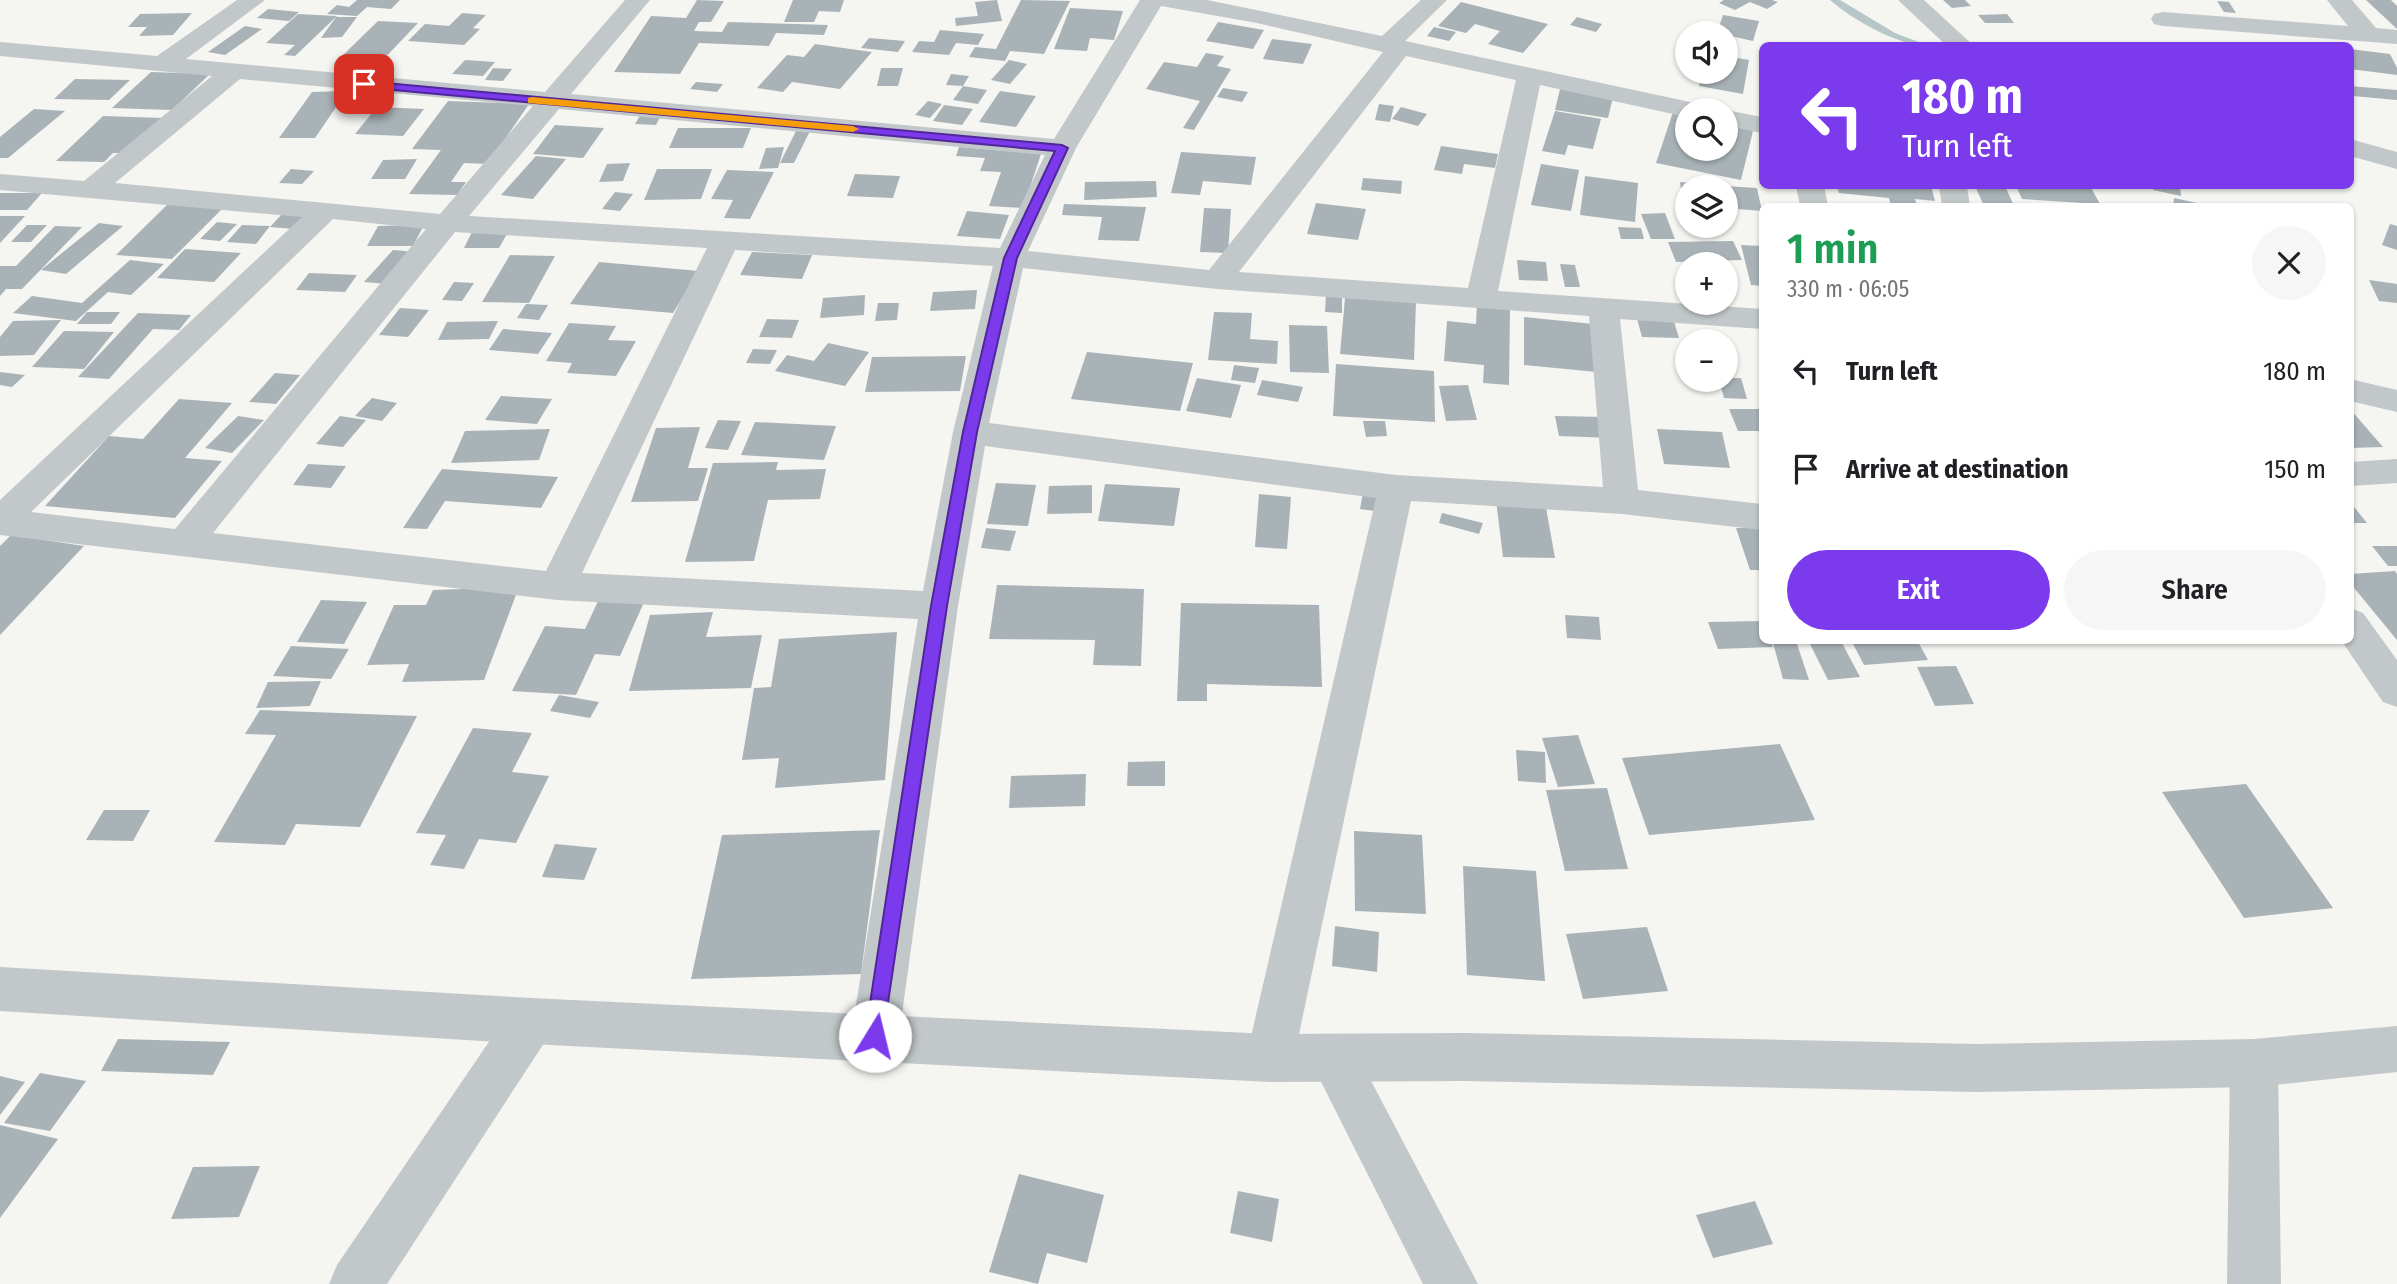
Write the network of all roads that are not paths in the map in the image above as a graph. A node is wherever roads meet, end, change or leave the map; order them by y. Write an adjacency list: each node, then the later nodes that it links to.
1 (253, 0): 16 (street)
2 (638, 0): 19 (street)
3 (1152, 0): 23 (street)
4 (1167, 0): 14 (street)
5 (1436, 0): 14 (street)
6 (1910, 0): 12 (street)
7 (2143, 0): 9 (street)
8 (2340, 0): 10 (street)
9 (2163, 19): 10 (street); 13 (street)
10 (2369, 35): 11 (street)
11 (2397, 37)
12 (1957, 42)
13 (2186, 42)
14 (1392, 46): 18 (street); 32 (street)
15 (0, 49): 16 (street)
16 (164, 63): 17 (street)
17 (233, 72): 19 (street); 27 (street)
18 (1529, 77): 20 (street); 33 (street)
19 (548, 102): 23 (street); 29 (street)
20 (1675, 107)
21 (1738, 120): 22 (street)
22 (1759, 124)
23 (1062, 148): 31 (street)
24 (2354, 148): 25 (street)
25 (2397, 161)
26 (0, 182): 27 (street)
27 (91, 189): 28 (street)
28 (326, 210): 29 (street); 44 (street)
29 (447, 223): 30 (street); 45 (street)
30 (726, 239): 31 (street); 46 (street)
31 (1010, 258): 32 (street); 38 (street)
32 (1217, 280): 33 (street)
33 (1481, 299): 34 (street)
34 (1604, 309): 35 (street); 42 (street)
35 (1759, 319)
36 (2354, 391): 37 (street)
37 (2397, 401)
38 (970, 432): 41 (street); 47 (street)
39 (2397, 471): 40 (street)
40 (2354, 474)
41 (1396, 488): 42 (street); 54 (street)
42 (1622, 501): 43 (street)
43 (1759, 517)
44 (0, 521): 45 (street)
45 (184, 543): 46 (street)
46 (557, 586): 47 (street)
47 (939, 606): 52 (street)
48 (2354, 629): 49 (street)
49 (2397, 691)
50 (0, 989): 51 (street)
51 (531, 1021): 52 (street); 57 (street)
52 (875, 1036): 54 (street)
53 (2397, 1049): 56 (street)
54 (1270, 1058): 55 (street)
55 (1334, 1058): 56 (street); 58 (street)
56 (2254, 1063): 59 (street)
57 (356, 1284)
58 (1451, 1284)
59 (2254, 1284)

